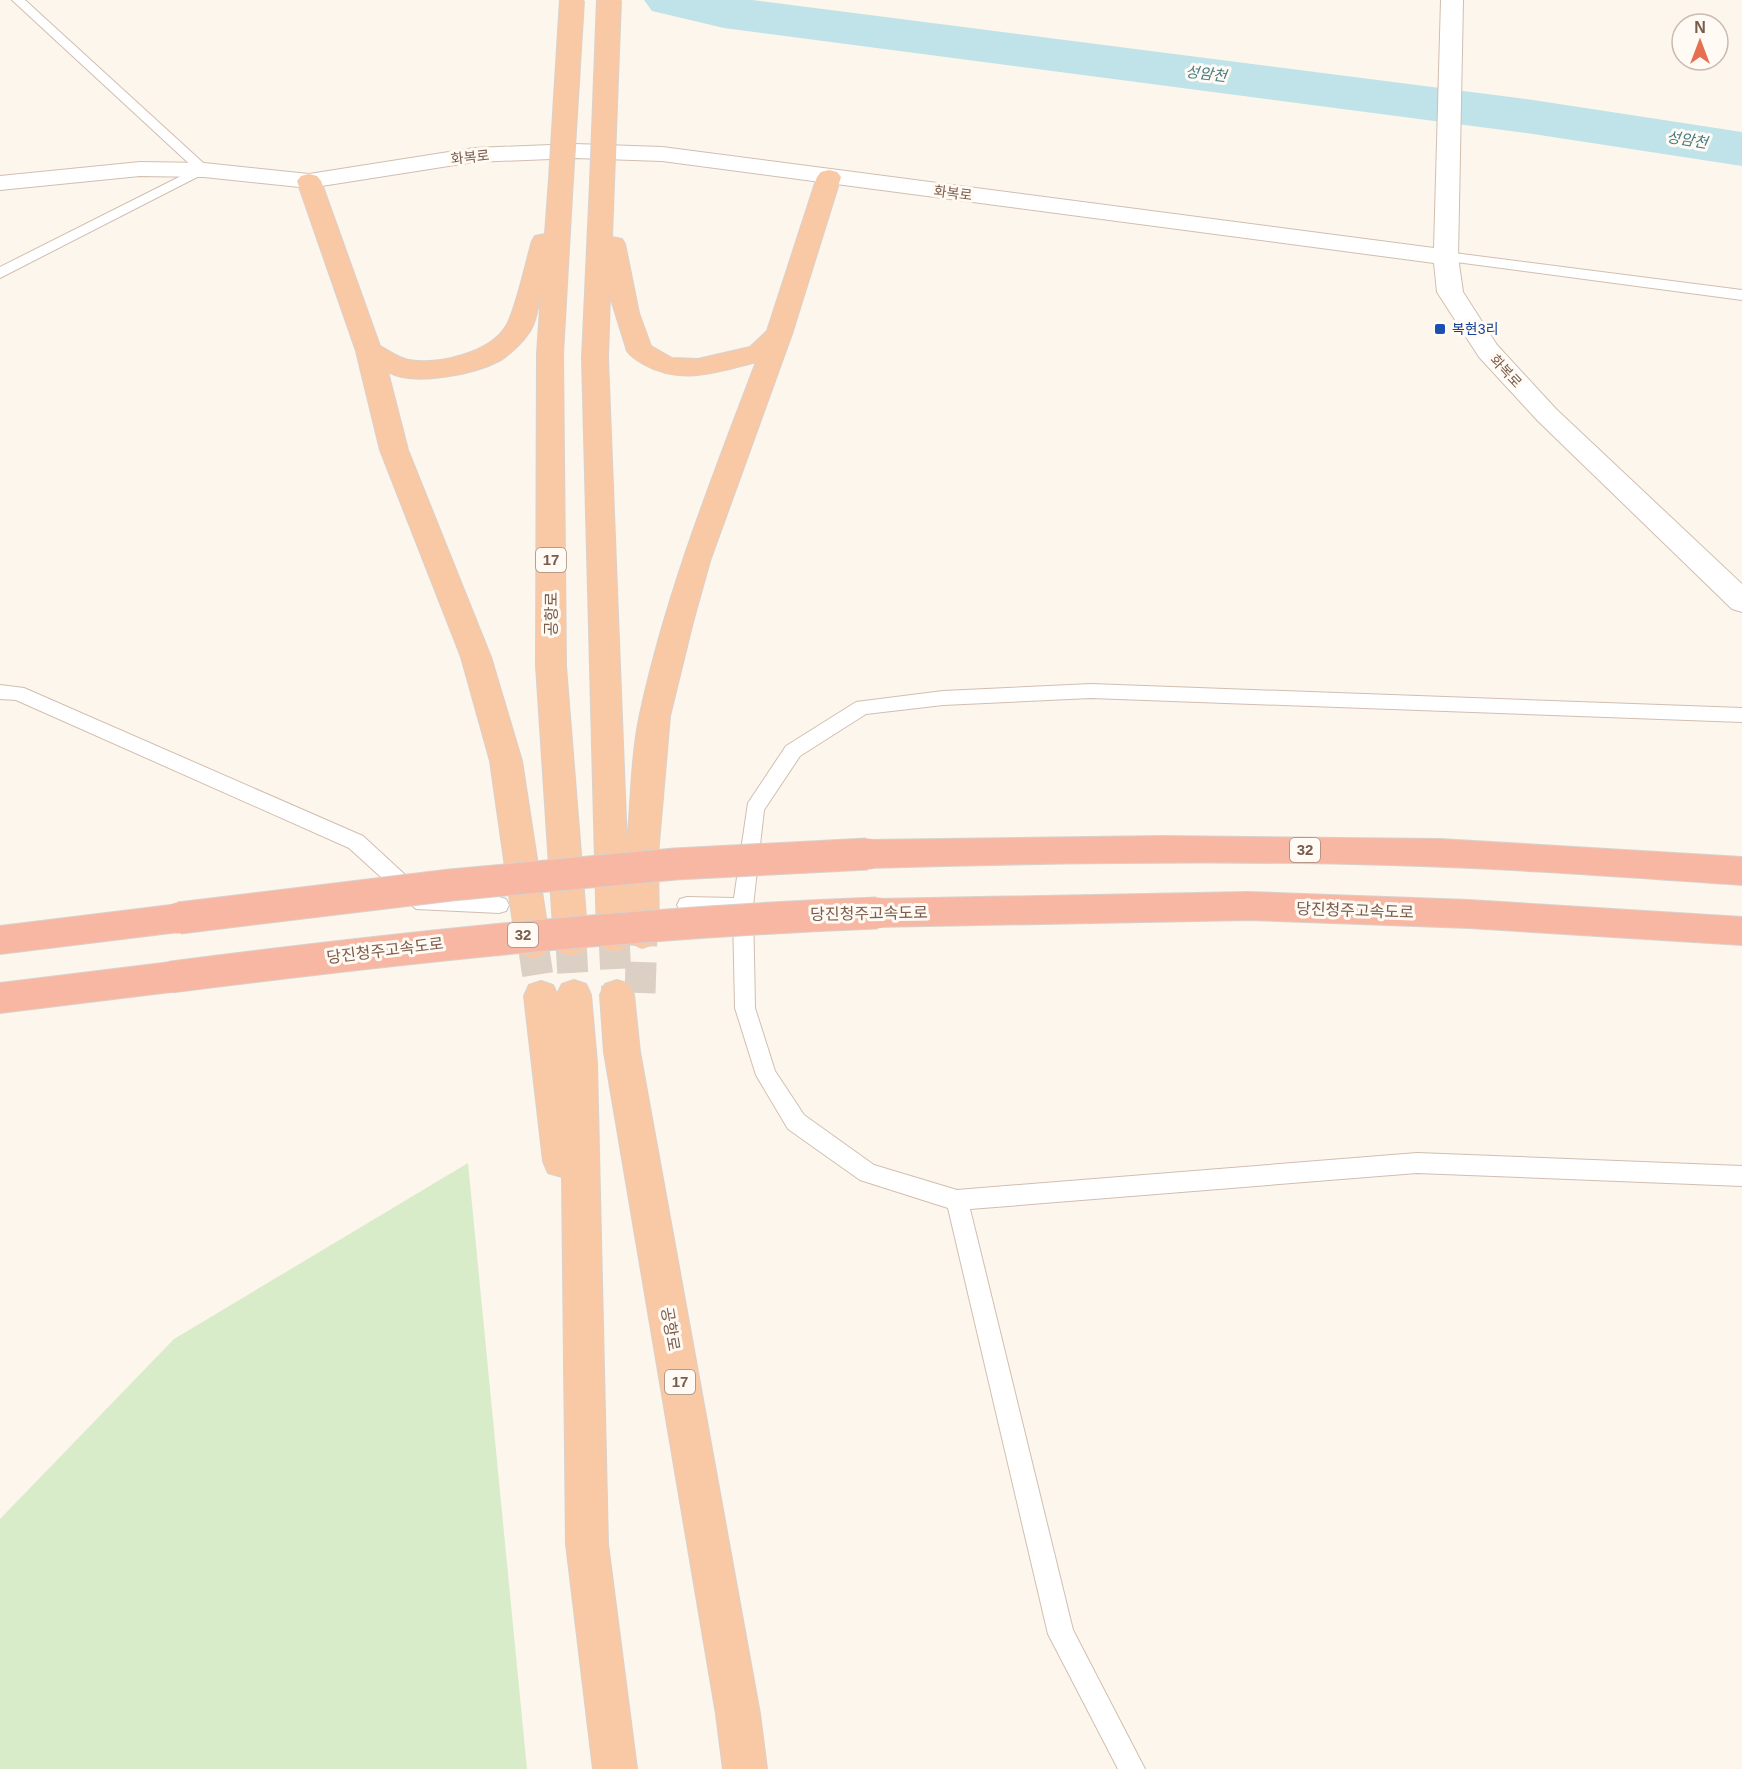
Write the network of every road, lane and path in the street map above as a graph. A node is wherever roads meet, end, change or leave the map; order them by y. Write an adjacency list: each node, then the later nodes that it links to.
1 (18, 0): 5 (lane)
2 (572, 0): 7 (highway, 17, bridge)
3 (609, 0): 10 (highway, bridge)
4 (1452, 0): 11 (street)
5 (204, 170): 8 (street, 화복로); 9 (street, 화복로); 12 (lane)
6 (829, 177): 8 (street, 화복로); 11 (street, 화복로); 14 (highway)
7 (561, 179): 15 (highway); 25 (highway, 공항로 / 17)
8 (309, 181): 15 (highway)
9 (0, 183)
10 (602, 183): 14 (highway); 14 (highway)
11 (1447, 247): 13 (lane); 16 (street, 화복로)
12 (0, 273)
13 (1742, 295)
14 (779, 334)
15 (369, 351): 26 (highway)
16 (1742, 601)
17 (0, 692): 20 (lane)
18 (1742, 715): 22 (lane)
19 (1742, 871): 24 (highway, 32, bridge)
20 (499, 905)
21 (687, 905): 22 (lane)
22 (743, 906): 31 (lane)
23 (1742, 931): 29 (highway, 당진청주고속도로 / 32, bridge)
24 (0, 940)
25 (571, 942)
26 (534, 944)
27 (629, 994): 33 (highway, 공항로 / 17)
28 (558, 996): 32 (highway)
29 (0, 998)
30 (1742, 1176): 31 (lane)
31 (957, 1200): 34 (lane)
32 (615, 1769)
33 (745, 1769)
34 (1132, 1769)

